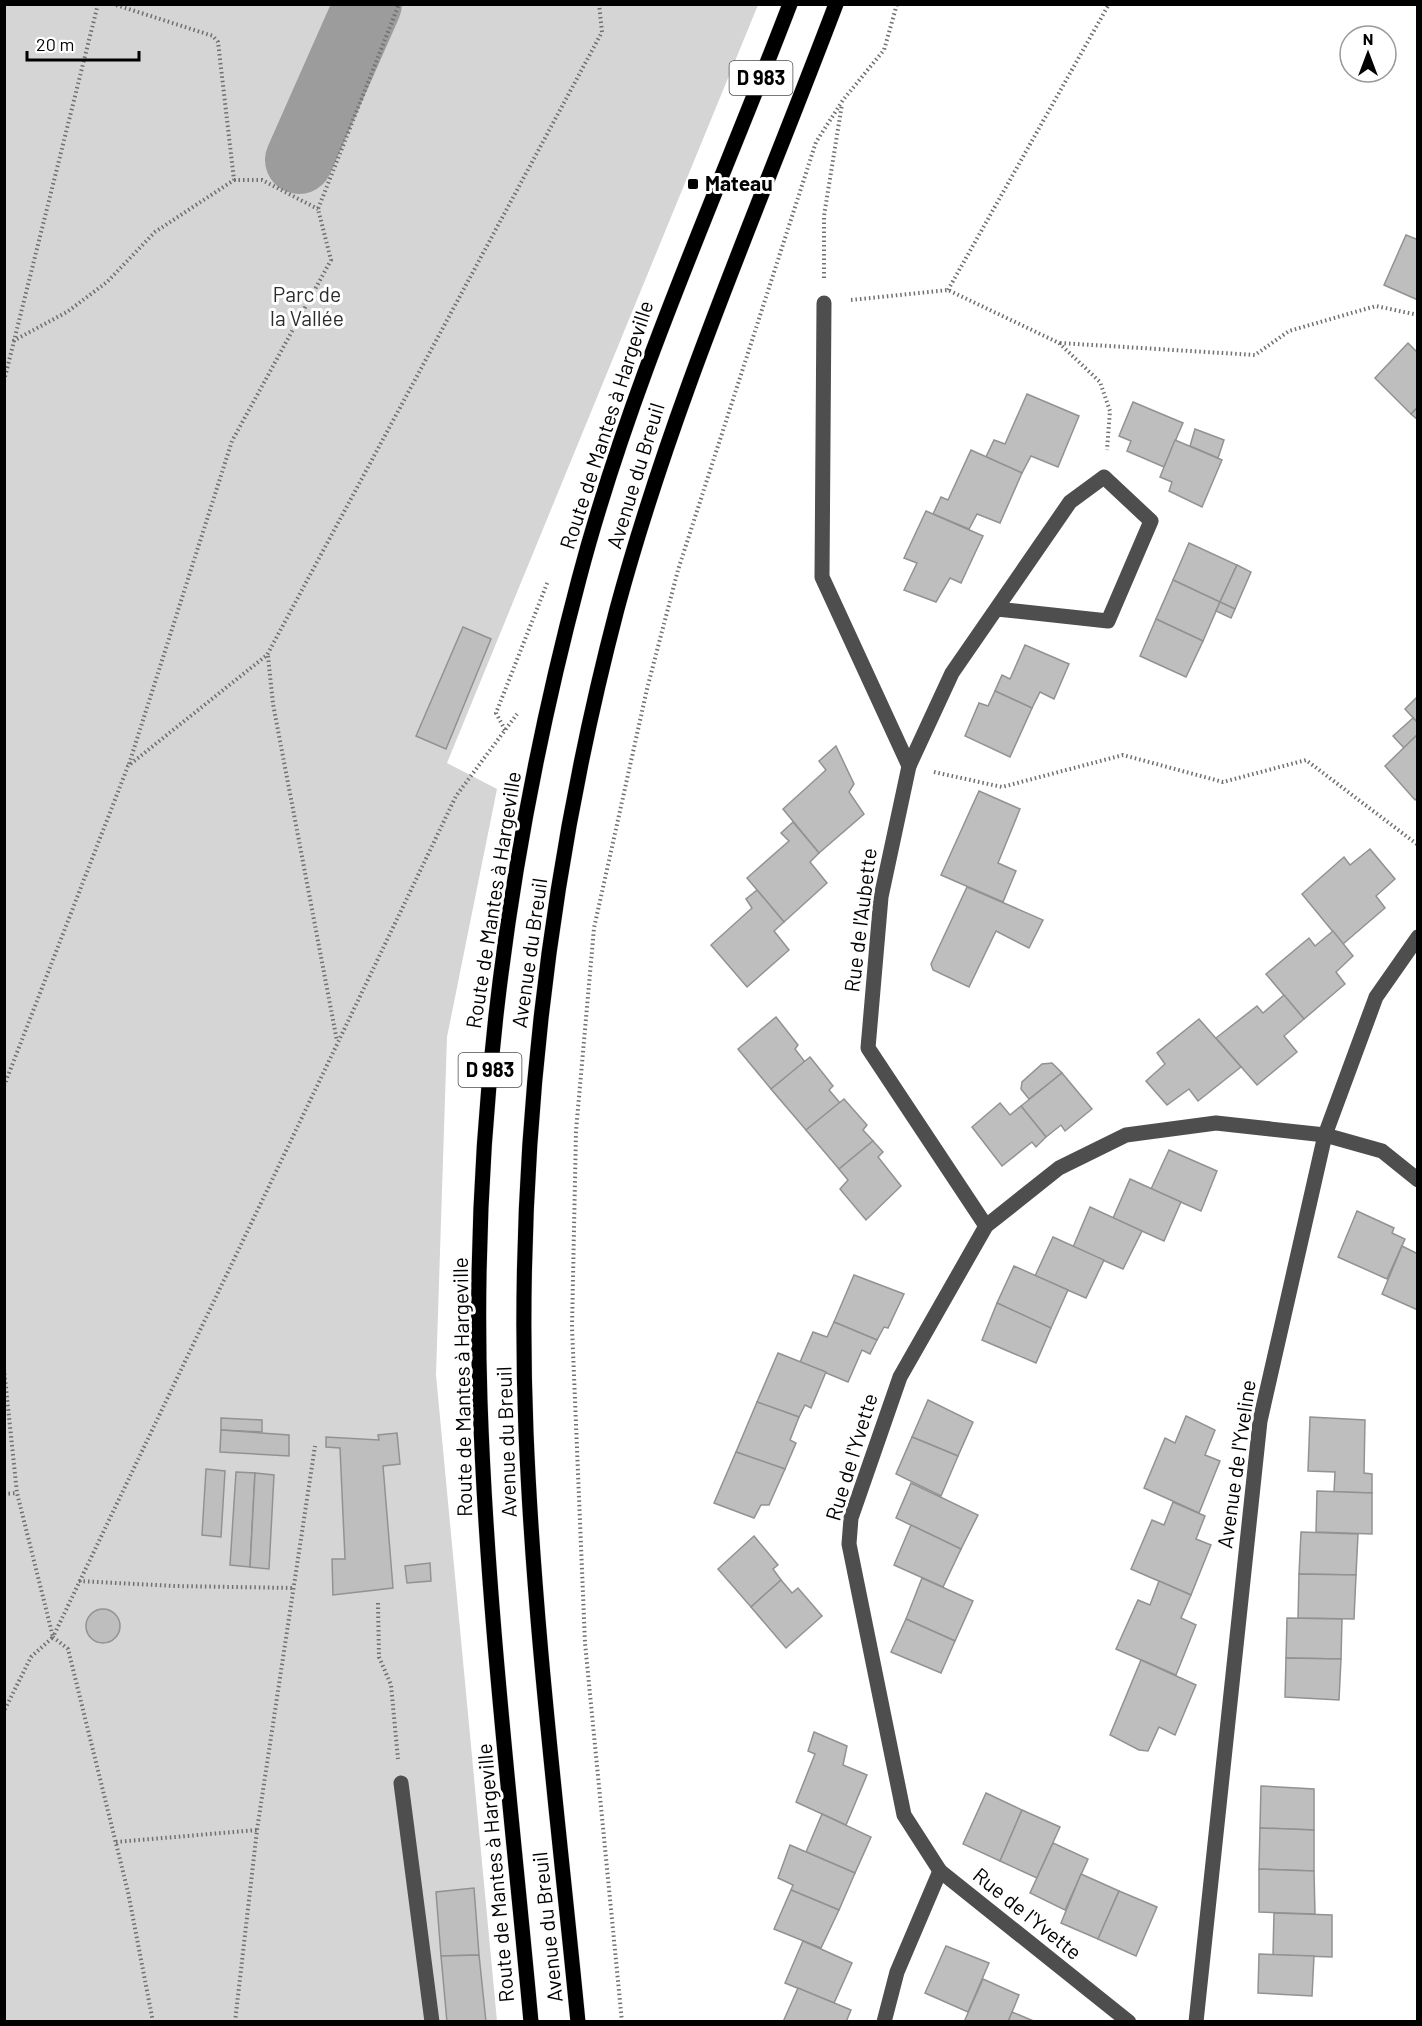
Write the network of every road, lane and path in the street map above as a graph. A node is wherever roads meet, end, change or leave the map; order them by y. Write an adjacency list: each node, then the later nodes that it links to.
1 (98, 4): 15 (path)
2 (113, 4): 10 (path)
3 (399, 4): 11 (path)
4 (599, 4): 20 (path)
5 (790, 4): 47 (main road, Route de Mantes à Hargeville / D 983)
6 (836, 4): 48 (main road, Avenue du Breuil)
7 (897, 4): 9 (path)
8 (1108, 4): 12 (path)
9 (843, 100): 13 (path); 49 (path)
10 (234, 180): 11 (path); 15 (path)
11 (318, 209): 22 (path)
12 (948, 290): 13 (path); 16 (path)
13 (824, 303): 23 (street)
14 (1418, 315): 16 (path)
15 (13, 341): 17 (path)
16 (1059, 343): 18 (path)
17 (4, 381)
18 (1104, 477): 19 (street, Rue de l'Aubette); 19 (street)
19 (997, 609): 23 (street, Rue de l'Aubette)
20 (267, 655): 22 (path); 26 (path)
21 (519, 711): 26 (path)
22 (128, 766): 27 (path)
23 (909, 766): 24 (path); 30 (street, Rue de l'Aubette)
24 (1418, 845)
25 (1418, 937): 28 (street, Avenue de l'Yveline)
26 (337, 1043): 35 (path)
27 (4, 1086)
28 (1325, 1135): 29 (street, Rue de l'Yvette); 30 (street, Rue de l'Yvette); 52 (street, Avenue de l'Yveline)
29 (1418, 1180)
30 (986, 1227): 43 (street, Rue de l'Yvette)
31 (4, 1369): 33 (path)
32 (315, 1446): 36 (path)
33 (17, 1493): 34 (path); 38 (path)
34 (4, 1494)
35 (79, 1581): 36 (path); 38 (path)
36 (294, 1588): 41 (path)
37 (378, 1603): 40 (path)
38 (53, 1637): 39 (path); 42 (path)
39 (4, 1711)
40 (401, 1783): 46 (street)
41 (257, 1830): 42 (path); 45 (path)
42 (116, 1842): 44 (path)
43 (940, 1871): 50 (street); 51 (street, Rue de l'Yvette)
44 (153, 2022)
45 (235, 2022)
46 (432, 2022)
47 (531, 2022)
48 (578, 2022)
49 (622, 2022)
50 (884, 2022)
51 (1129, 2022)
52 (1196, 2022)

